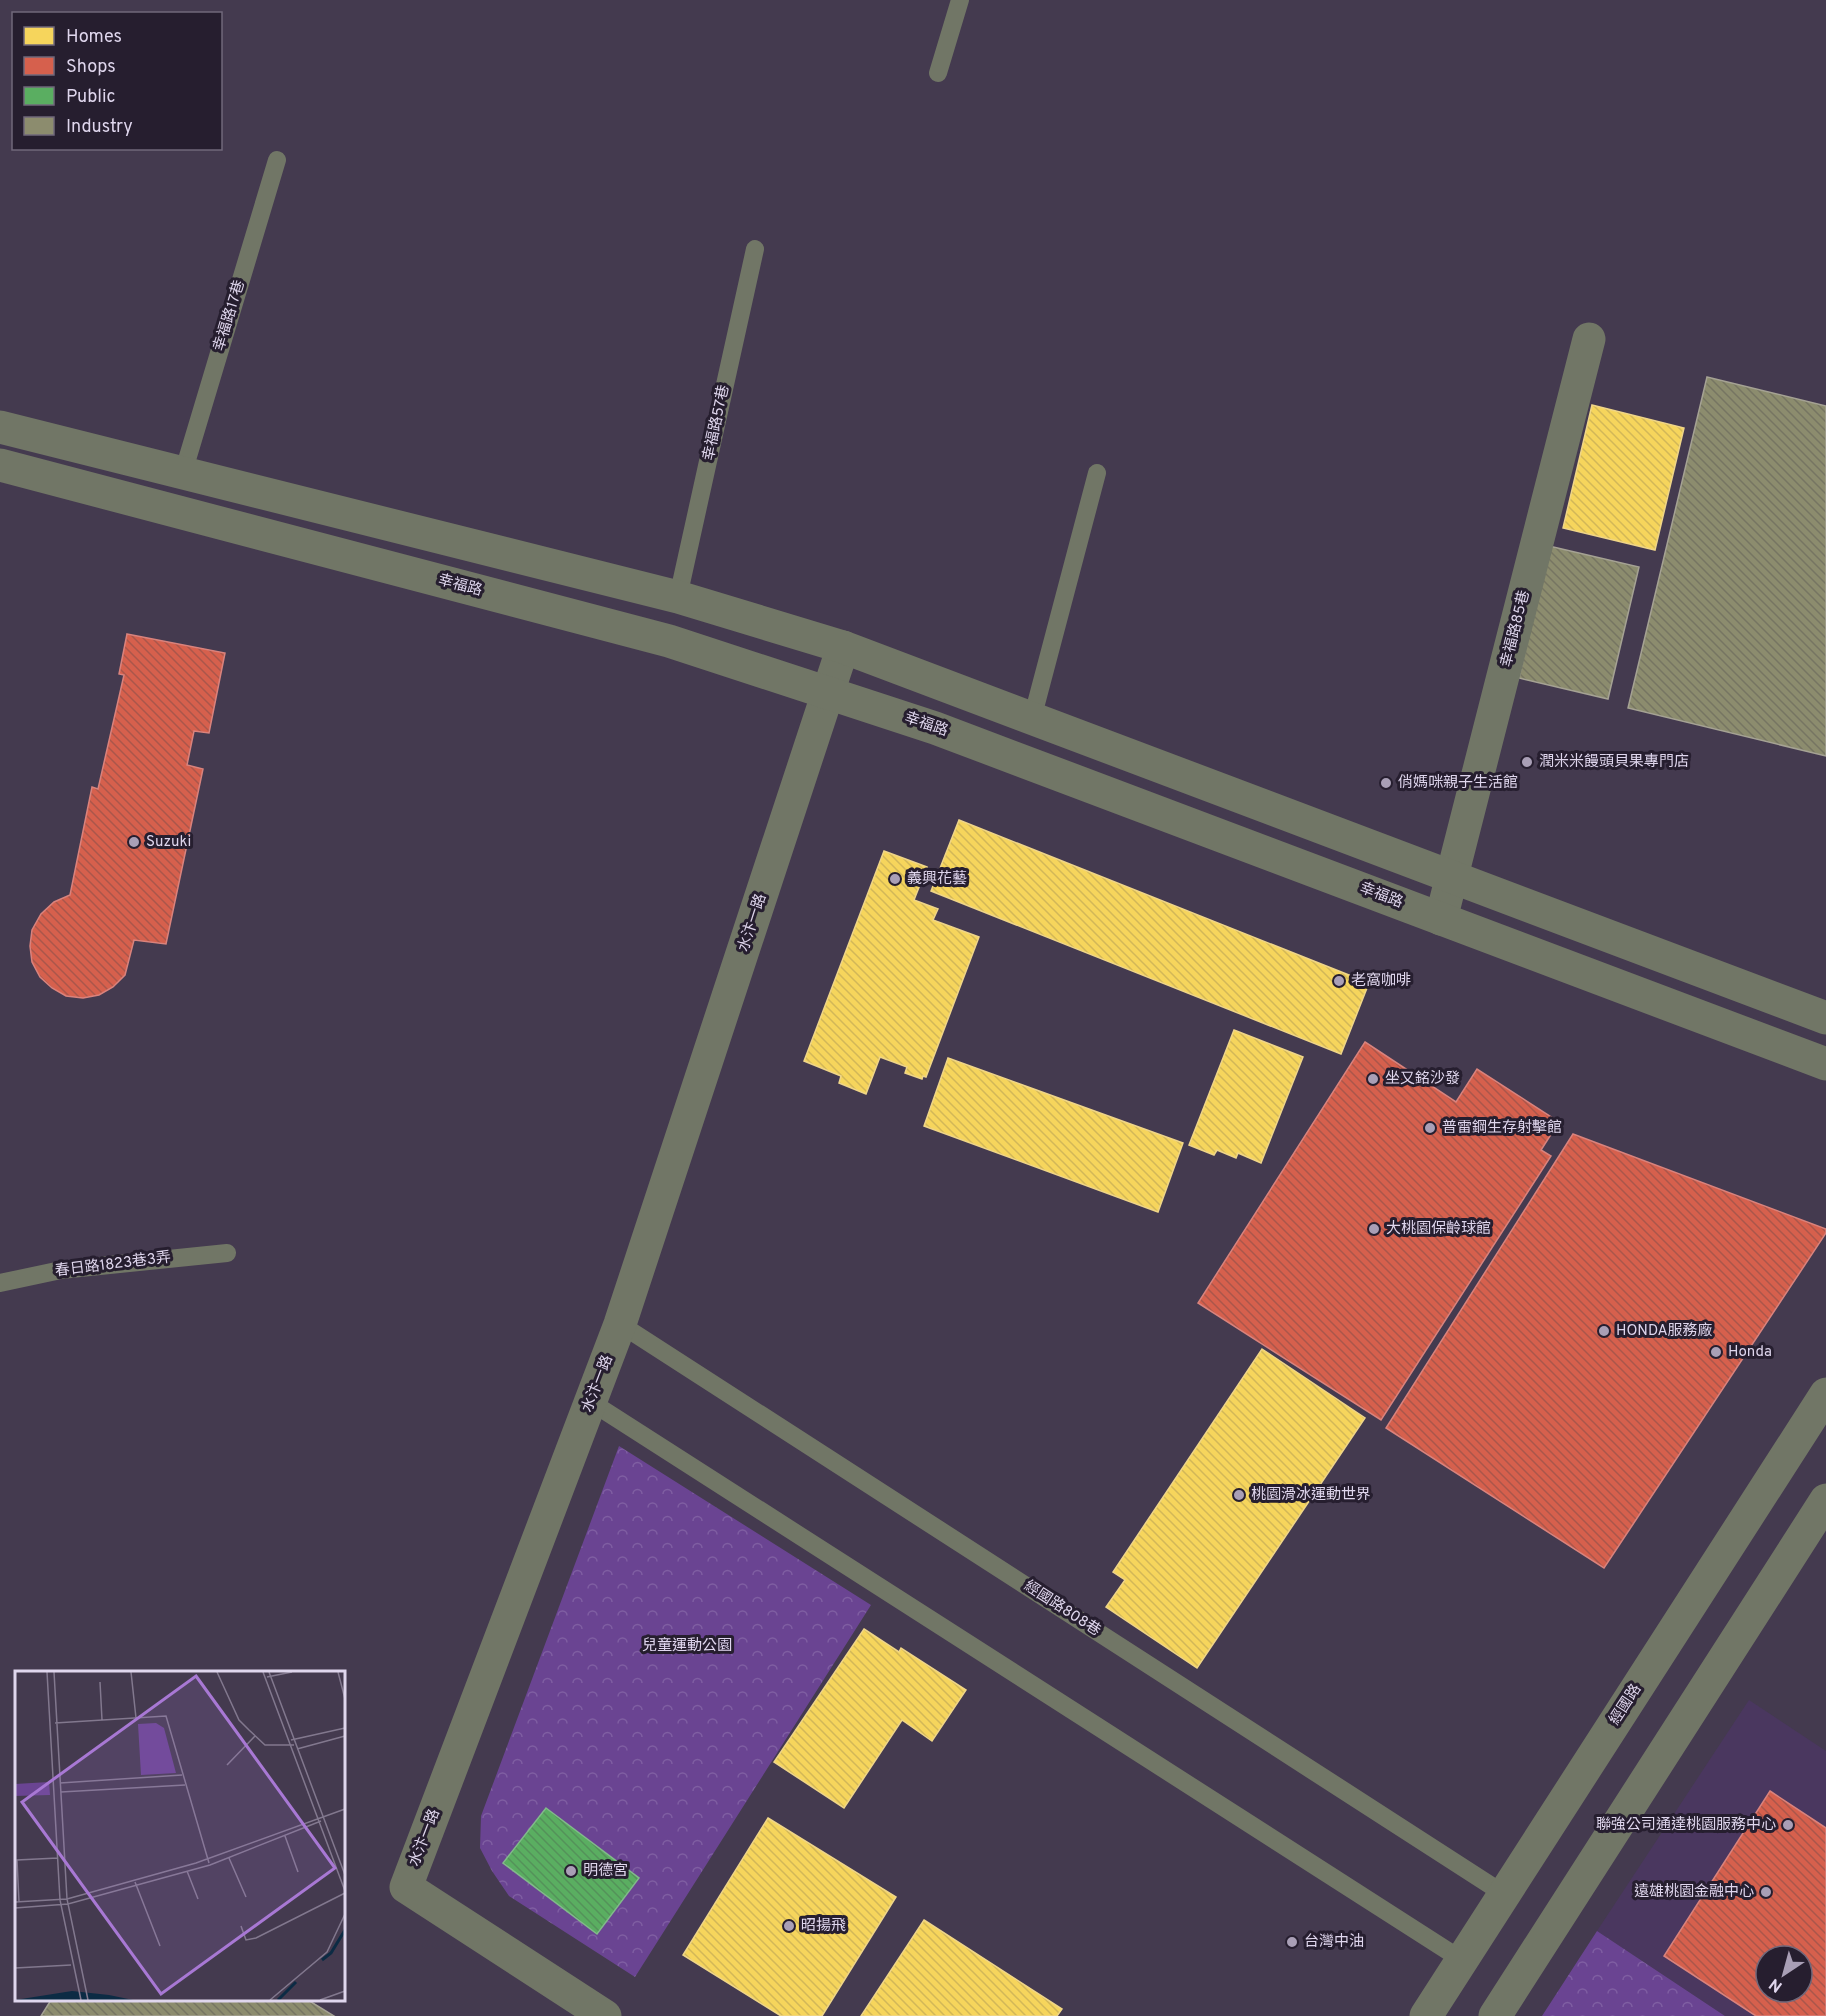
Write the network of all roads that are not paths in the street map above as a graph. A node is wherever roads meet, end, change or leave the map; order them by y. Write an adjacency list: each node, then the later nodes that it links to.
1 (960, 0): 2 (lane)
2 (938, 73)
3 (277, 160): 9 (lane, 幸福路17巷)
4 (755, 249): 10 (lane, 幸福路57巷)
5 (1589, 339): 14 (street, 幸福路85巷)
6 (0, 427): 9 (street)
7 (0, 465): 12 (street, 幸福路)
8 (1097, 472): 13 (lane)
9 (183, 473): 10 (street)
10 (678, 597): 11 (street)
11 (843, 647): 12 (street, 水汴一路); 13 (street)
12 (828, 693): 15 (street, 幸福路); 20 (street, 水汴一路)
13 (1032, 719): 14 (street)
14 (1453, 877): 15 (street, 幸福路85巷); 16 (street)
15 (1441, 919): 17 (street, 幸福路)
16 (1826, 1018)
17 (1826, 1064)
18 (227, 1253): 19 (lane, 春日路1823巷3弄)
19 (0, 1283)
20 (620, 1324): 22 (street, 水汴一路); 24 (lane, 經國路808巷)
21 (1826, 1394): 24 (street, 經國路)
22 (591, 1402): 25 (lane); 26 (street, 水汴一路)
23 (1826, 1500): 28 (street)
24 (1504, 1894): 25 (street, 經國路)
25 (1462, 1960): 27 (street, 經國路)
26 (605, 2016)
27 (1426, 2016)
28 (1495, 2016)

